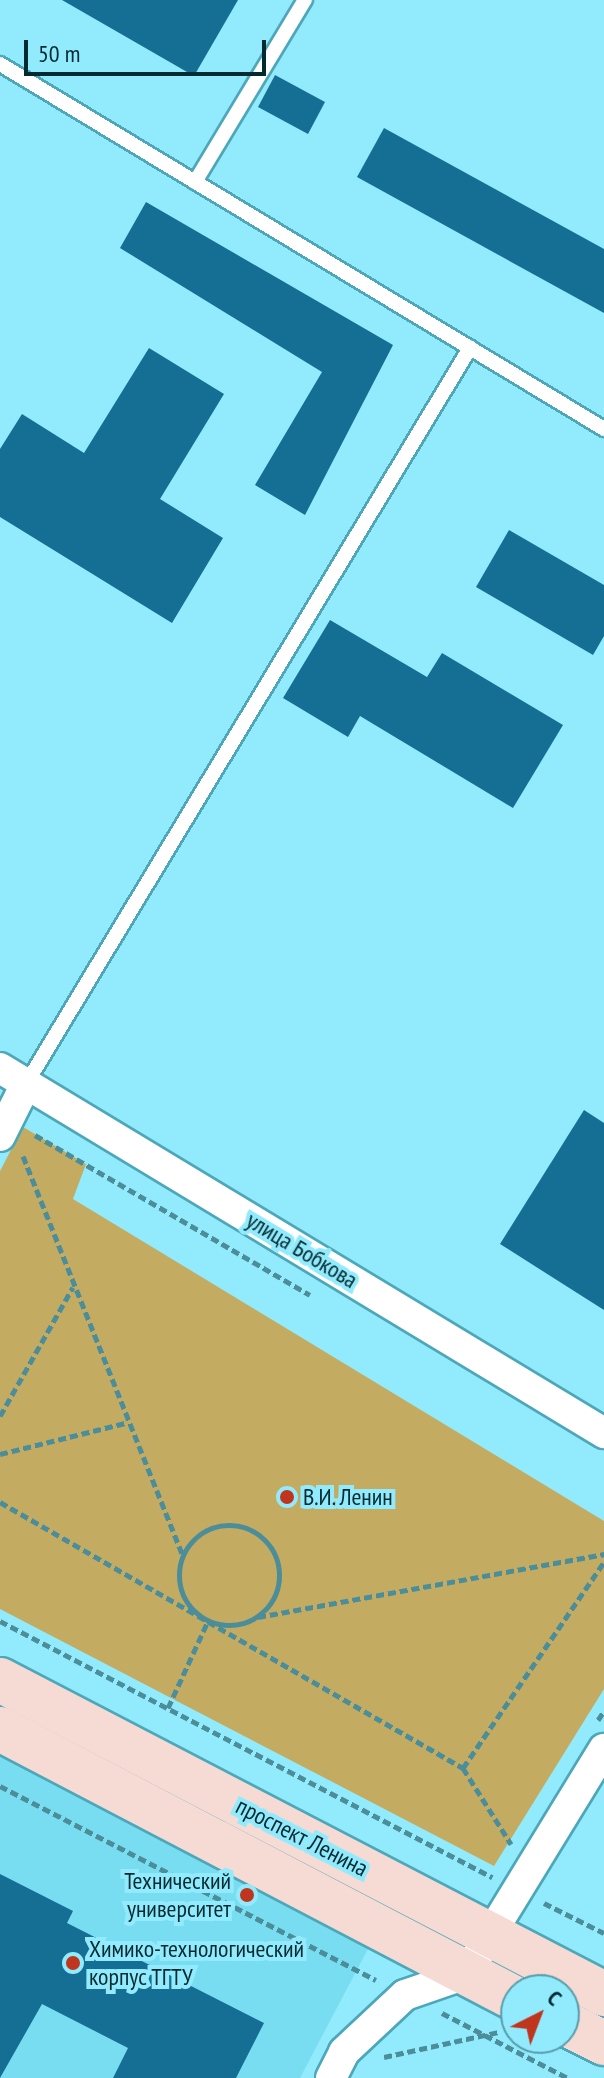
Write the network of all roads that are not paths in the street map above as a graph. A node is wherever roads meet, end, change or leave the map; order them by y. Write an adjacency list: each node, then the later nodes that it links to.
1 (305, 0): 3 (lane)
2 (0, 64): 3 (lane)
3 (195, 182): 4 (lane)
4 (470, 348): 5 (lane); 7 (lane)
5 (604, 429)
6 (0, 1068): 7 (street, улица Бобкова)
7 (26, 1084): 8 (street); 9 (street, улица Бобкова)
8 (4, 1128)
9 (604, 1433)
10 (0, 1680): 13 (main road, проспект Ленина)
11 (0, 1729): 14 (main road, проспект Ленина)
12 (604, 1749): 13 (street)
13 (490, 1935): 14 (street); 15 (main road, проспект Ленина)
14 (466, 1974): 16 (main road, проспект Ленина); 19 (street)
15 (604, 1994)
16 (500, 2002)
17 (580, 2031): 18 (main road)
18 (604, 2043)
19 (331, 2078)

